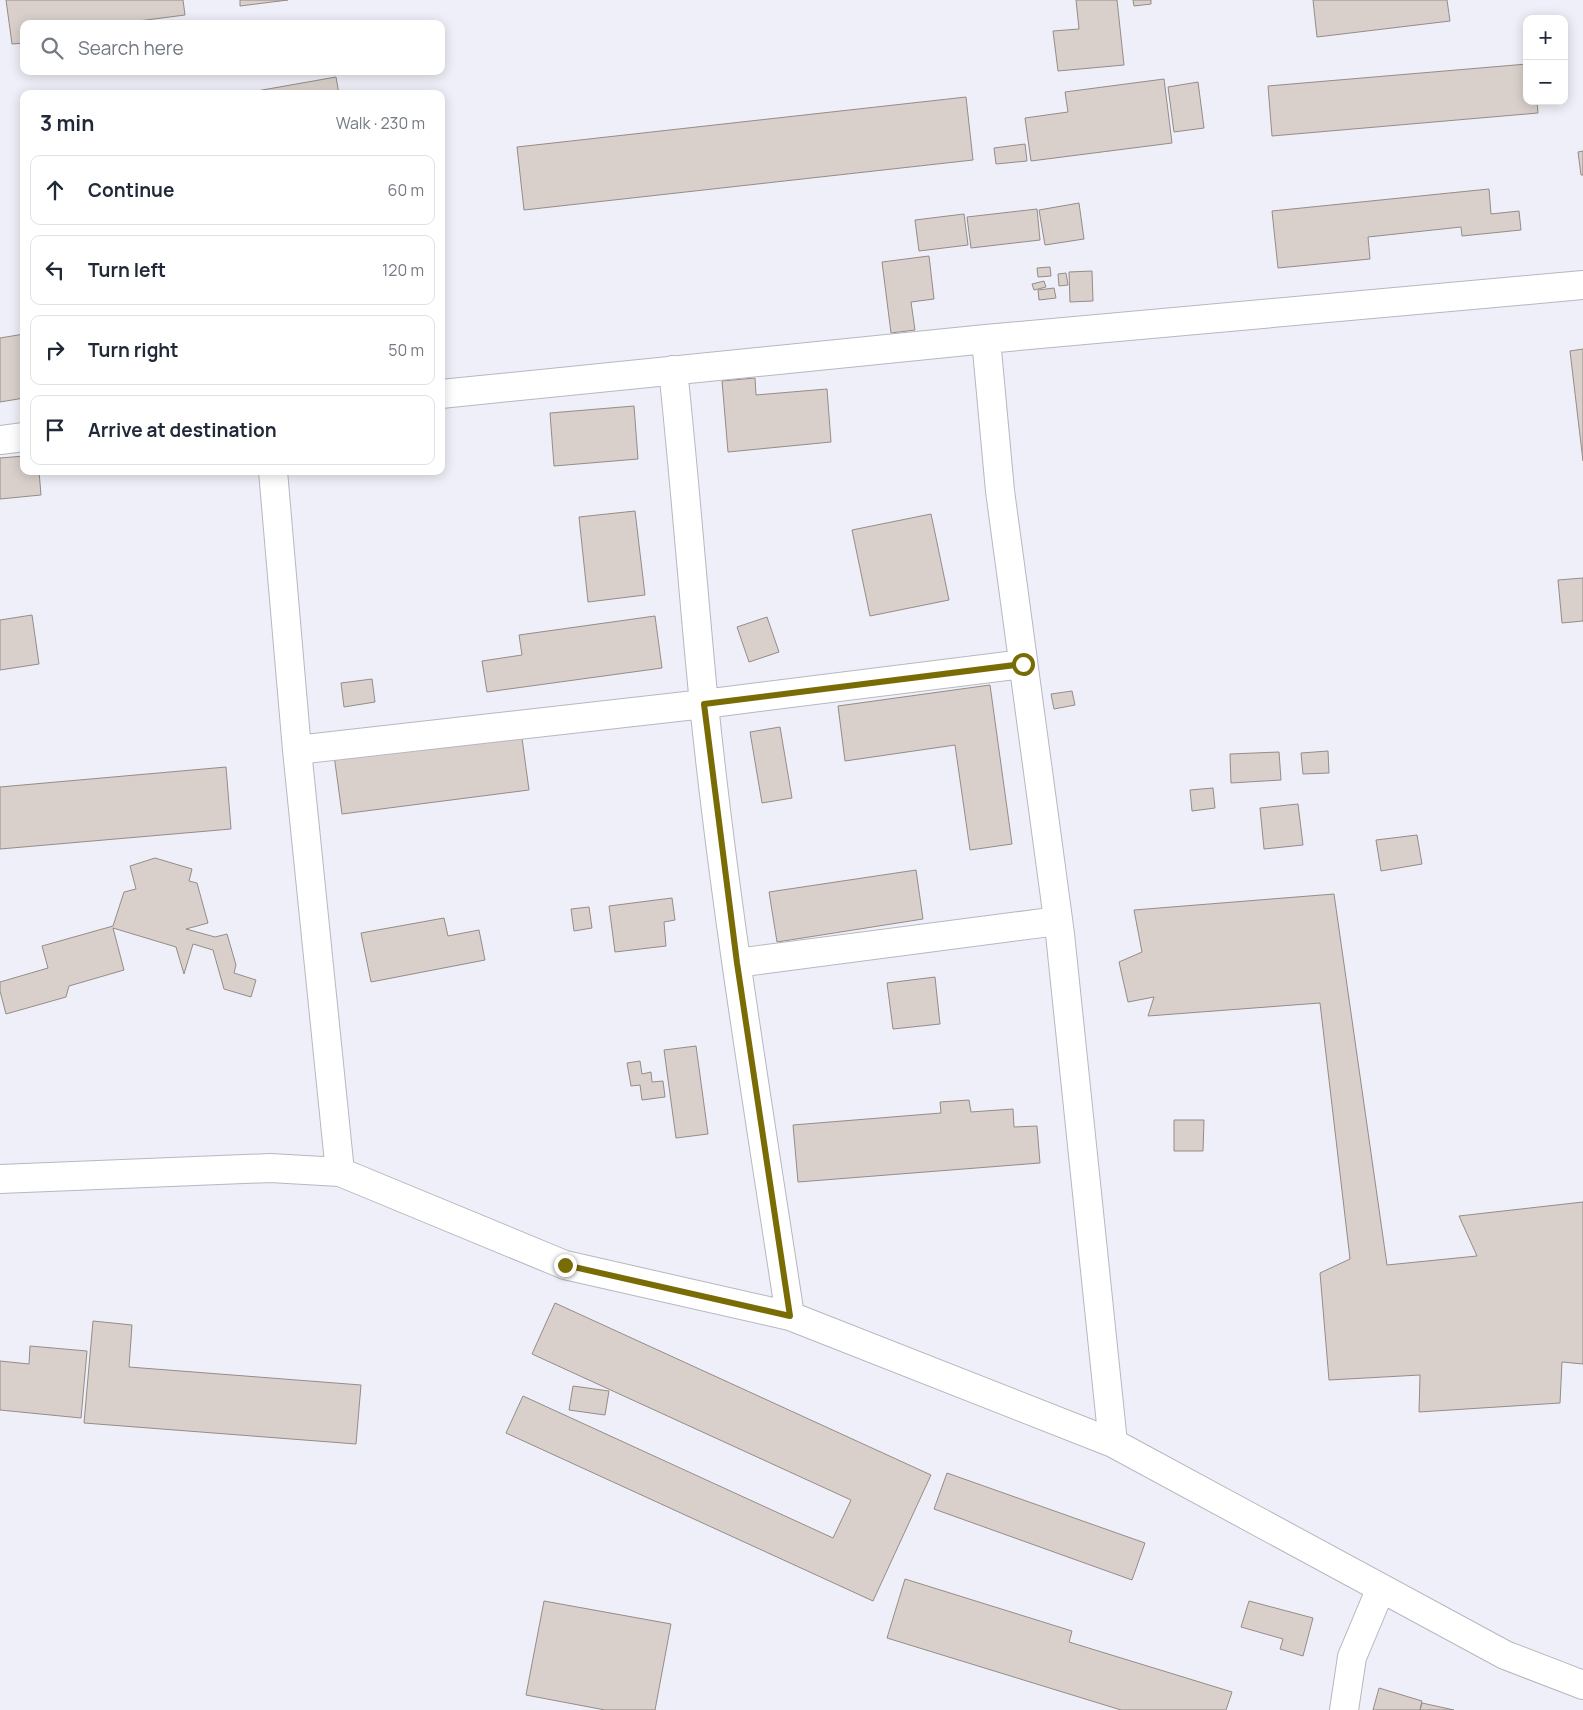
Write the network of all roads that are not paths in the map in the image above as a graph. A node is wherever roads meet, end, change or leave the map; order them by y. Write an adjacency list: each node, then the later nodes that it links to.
1 (1583, 285): 2 (street)
2 (986, 340): 3 (street); 8 (street)
3 (673, 370): 4 (street); 9 (street)
4 (445, 394)
5 (20, 438): 6 (street)
6 (0, 440)
7 (273, 475): 10 (street)
8 (1023, 664): 9 (street); 11 (street)
9 (704, 704): 10 (street); 12 (street)
10 (297, 750): 13 (street)
11 (1058, 921): 12 (street); 16 (street)
12 (737, 963): 15 (street)
13 (340, 1172): 14 (street); 15 (street)
14 (0, 1179)
15 (790, 1316): 16 (street)
16 (1113, 1443): 17 (street)
17 (1381, 1588): 18 (street); 19 (street)
18 (1583, 1684)
19 (1344, 1710)

